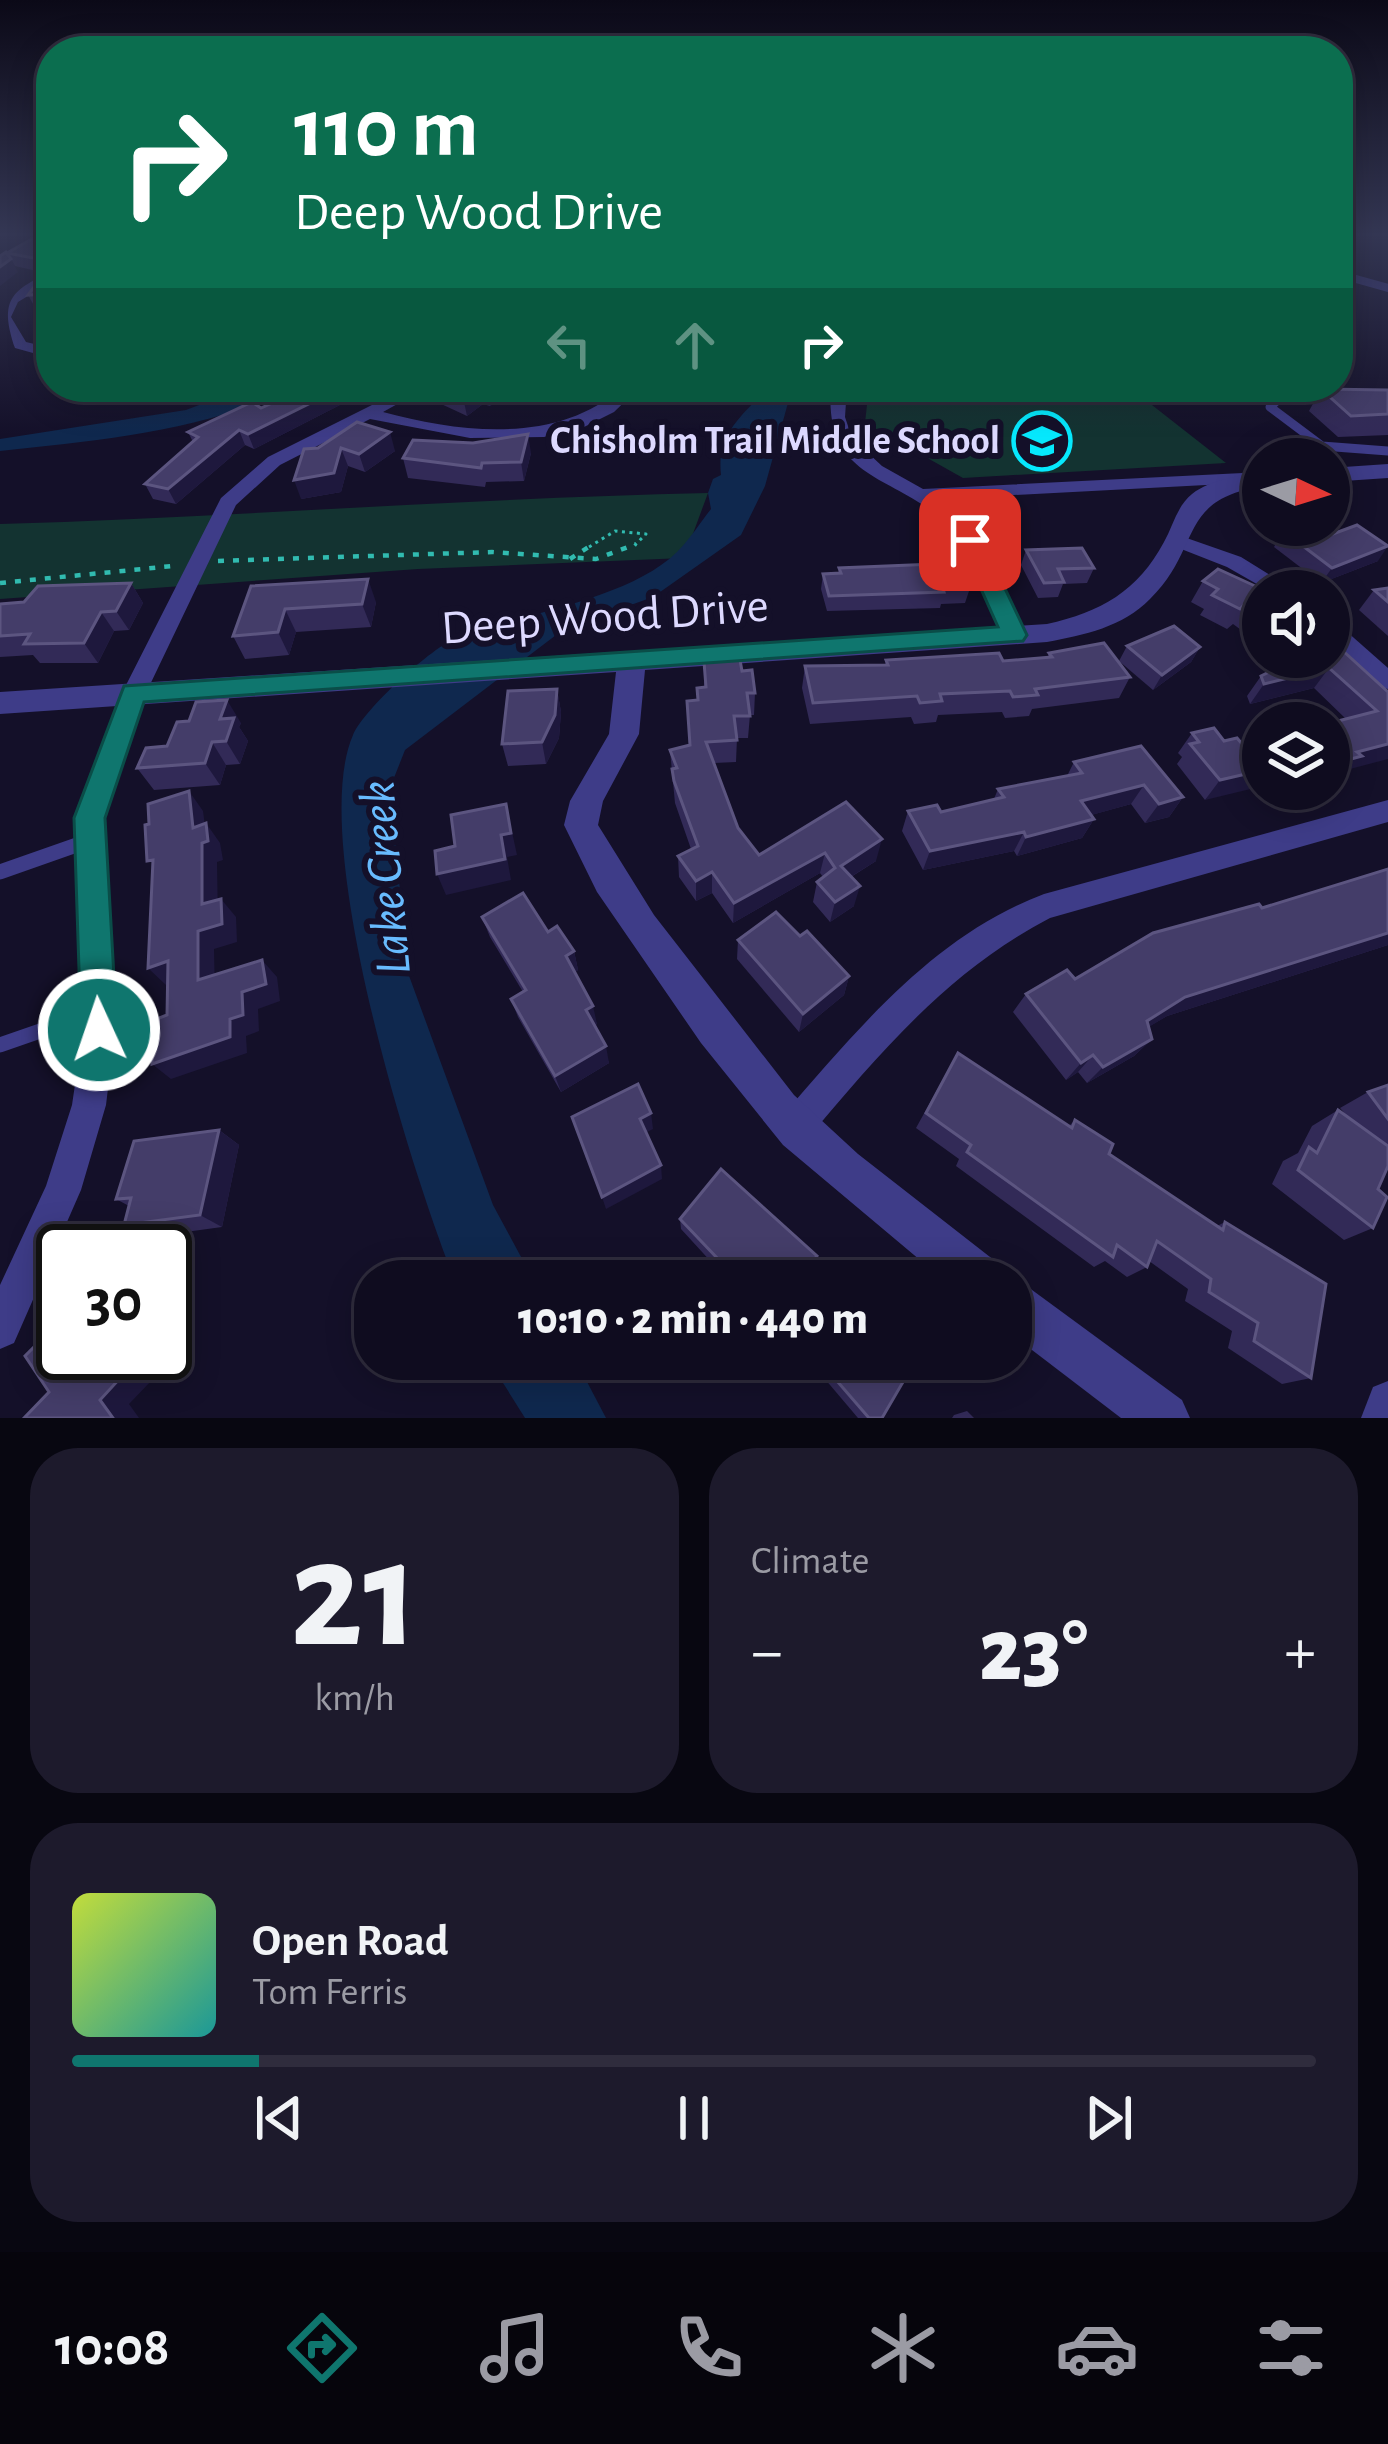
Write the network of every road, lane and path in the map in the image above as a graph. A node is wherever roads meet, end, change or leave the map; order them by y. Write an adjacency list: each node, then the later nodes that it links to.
1 (11, 301): 2 (street)
2 (36, 348)
3 (390, 402): 7 (street)
4 (616, 402): 7 (street)
5 (837, 402): 15 (street)
6 (1276, 402): 8 (lane)
7 (368, 413): 27 (street)
8 (1388, 451)
9 (1388, 471): 10 (street)
10 (1350, 474)
11 (1242, 479): 15 (street)
12 (1242, 484): 17 (street, Deep Wood Drive)
13 (1388, 489): 14 (street)
14 (1350, 491)
15 (926, 494): 23 (street)
16 (1242, 500): 17 (street, Deep Wood Drive)
17 (1178, 541): 21 (street); 23 (street, Deep Wood Drive)
18 (570, 559): 18 (path); 19 (path)
19 (218, 561)
20 (181, 566): 22 (path)
21 (1248, 570)
22 (0, 584)
23 (1014, 635): 25 (street, Deep Wood Drive)
24 (1350, 647): 26 (street)
25 (630, 661): 27 (street, Deep Wood Drive); 34 (street)
26 (1388, 681)
27 (134, 693): 28 (street, Deep Wood Drive); 30 (street)
28 (0, 703)
29 (1388, 811): 34 (street)
30 (89, 841): 31 (lane); 32 (street)
31 (0, 872)
32 (98, 1010): 33 (lane); 37 (street)
33 (0, 1045)
34 (794, 1127): 35 (street)
35 (956, 1260)
36 (1032, 1320): 39 (street)
37 (0, 1329)
38 (1388, 1402): 40 (street)
39 (1164, 1418)
40 (1382, 1418)

